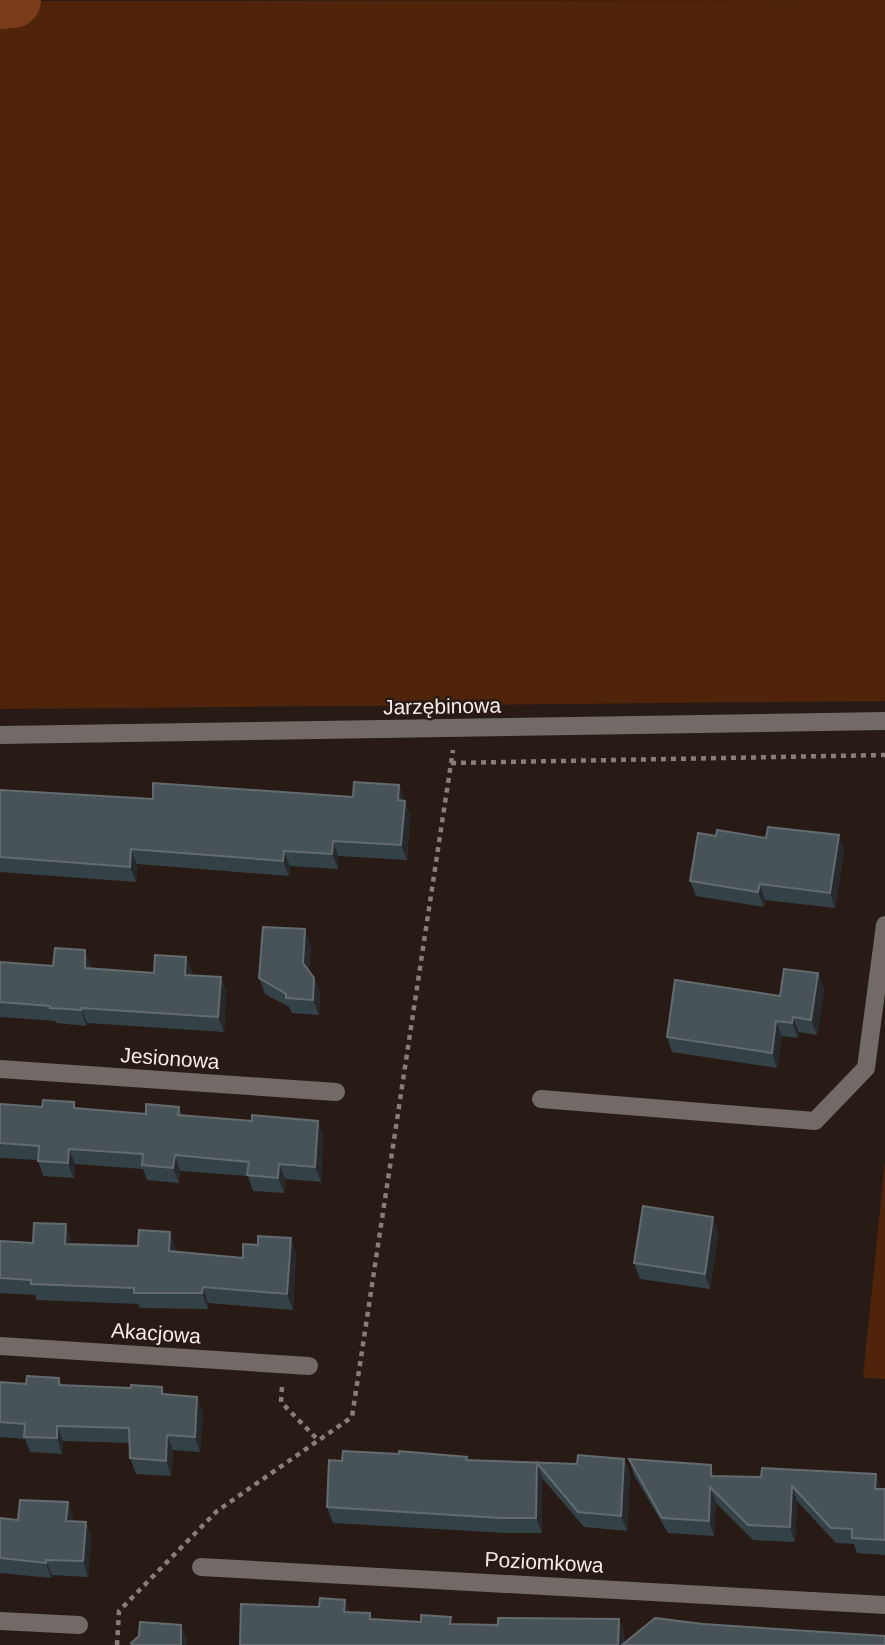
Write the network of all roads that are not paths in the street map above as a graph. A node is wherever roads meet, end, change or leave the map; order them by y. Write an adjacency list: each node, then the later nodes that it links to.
1 (885, 720): 2 (street, Jarzębinowa)
2 (0, 735)
3 (885, 925): 6 (street)
4 (0, 1069): 5 (street, Jesionowa)
5 (336, 1092)
6 (541, 1100)
7 (0, 1346): 8 (street, Akacjowa)
8 (309, 1366)
9 (201, 1567): 10 (street, Poziomkowa)
10 (885, 1605)
11 (0, 1620): 12 (street)
12 (79, 1625)

